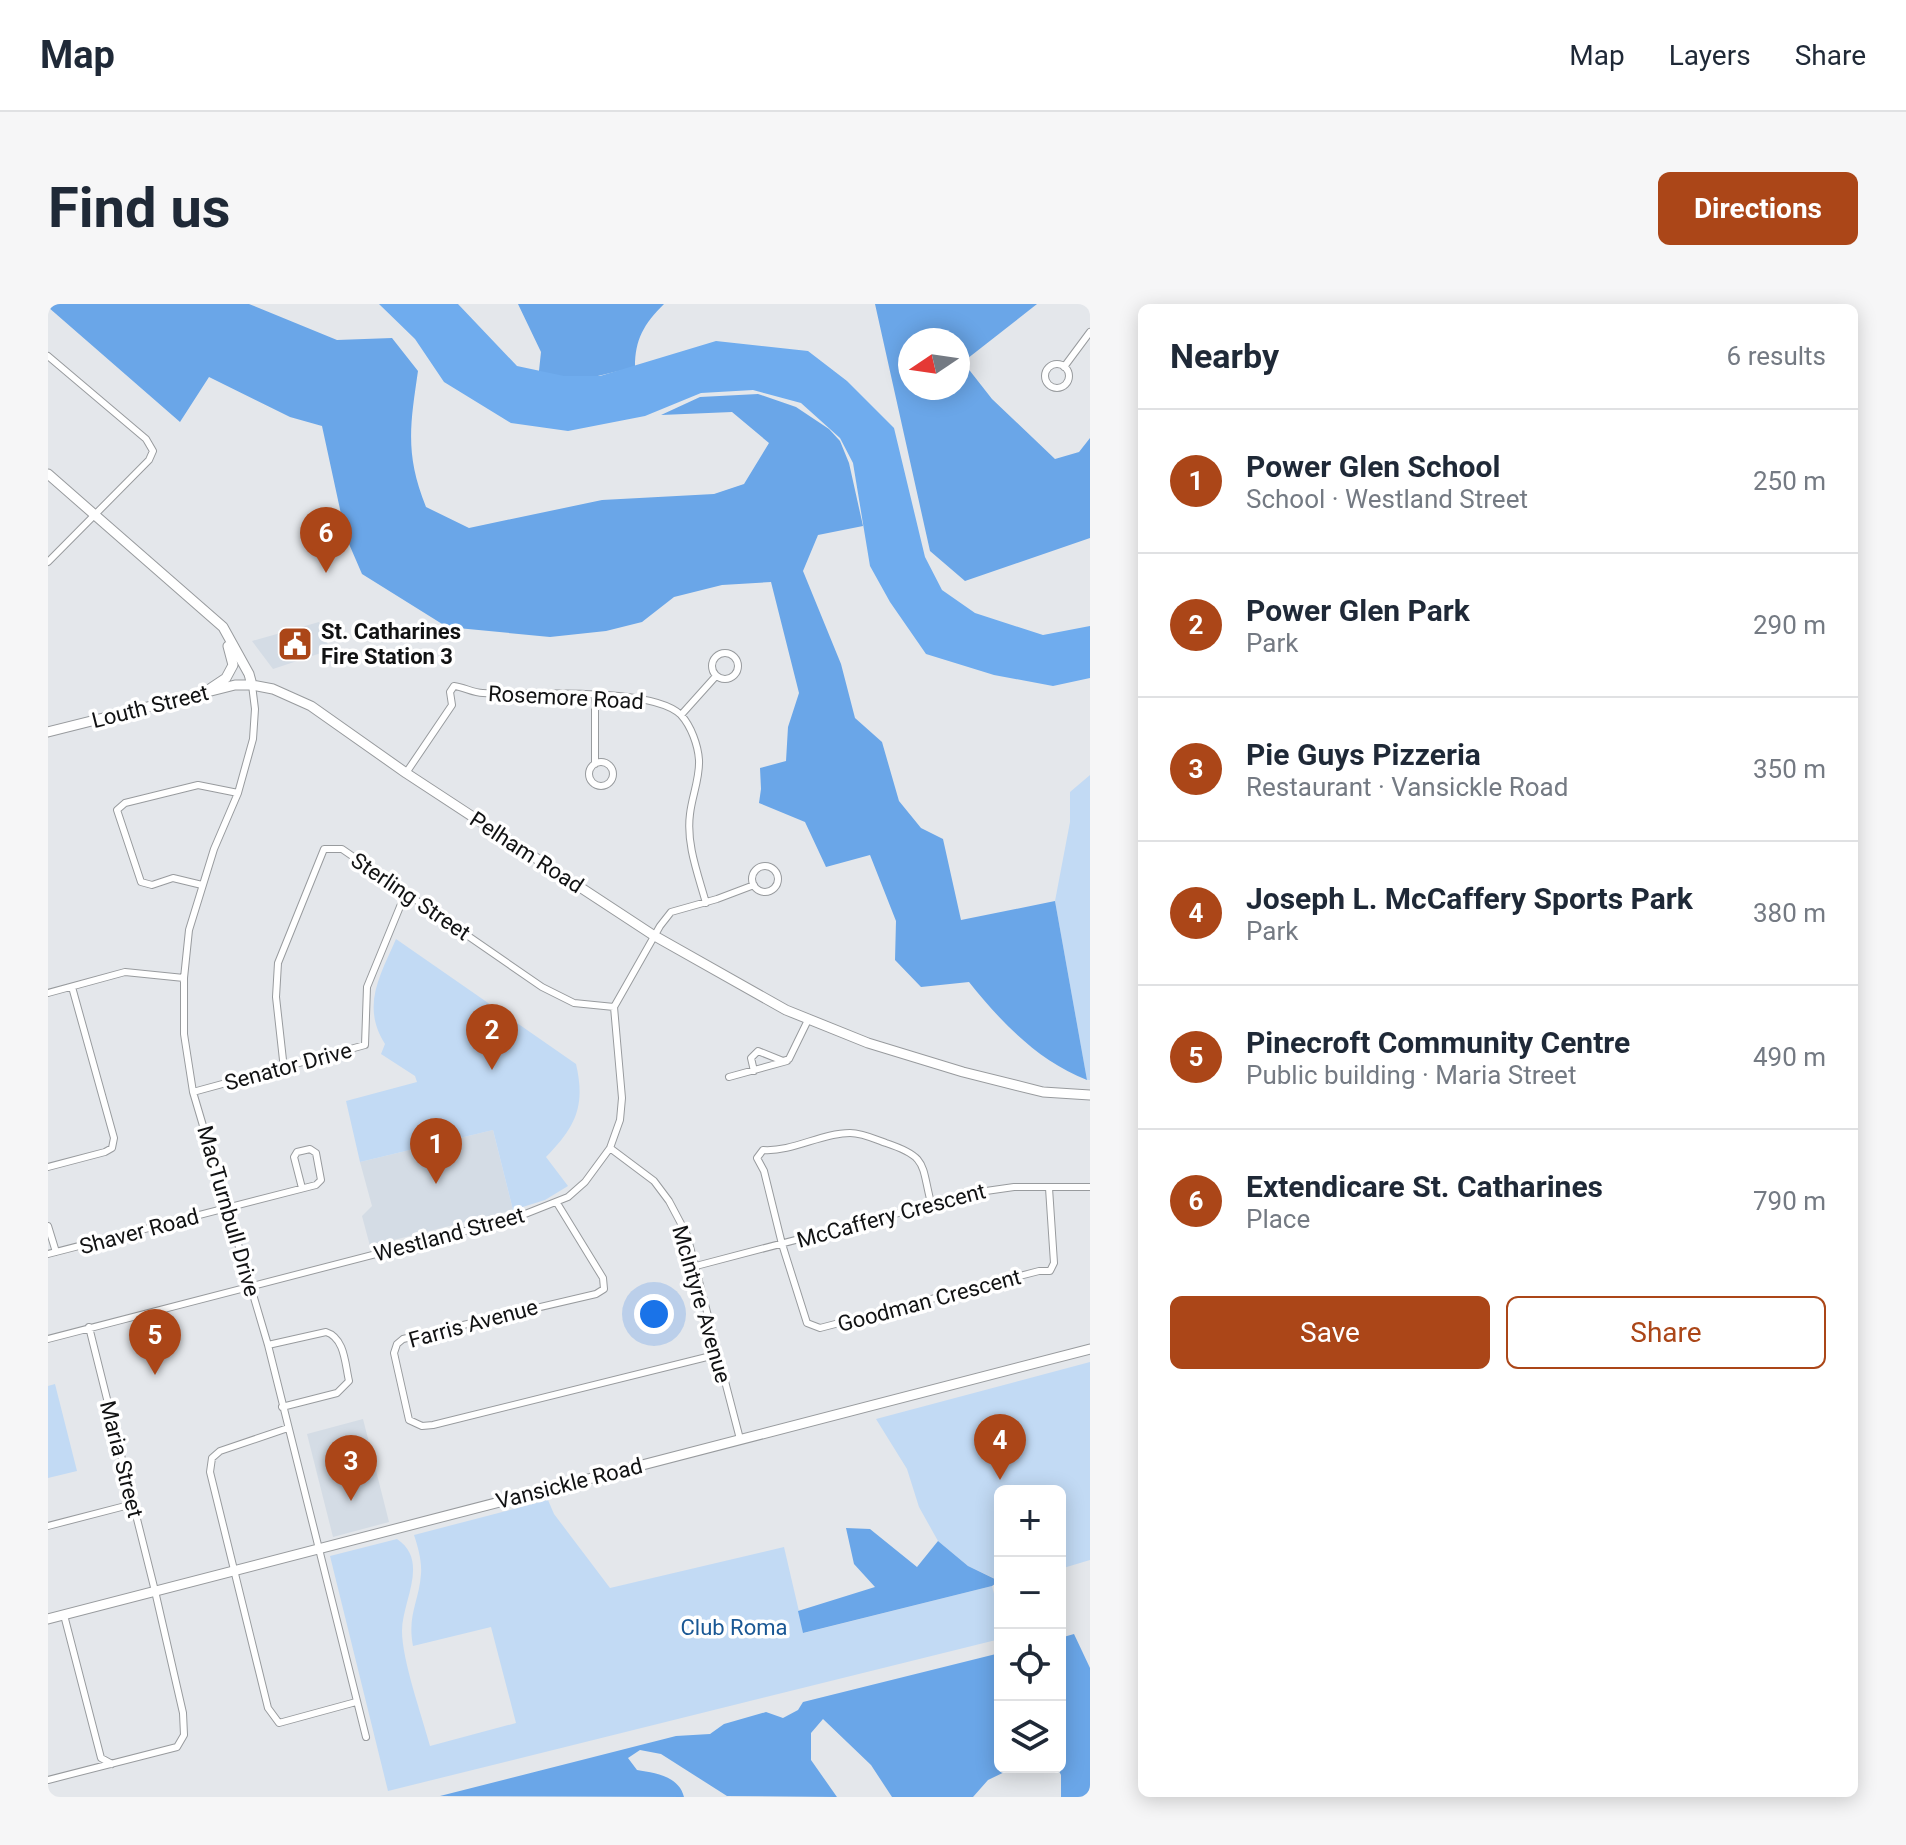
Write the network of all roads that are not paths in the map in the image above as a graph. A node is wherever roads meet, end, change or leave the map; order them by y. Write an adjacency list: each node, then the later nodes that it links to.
1 (1090, 332): 3 (street)
2 (48, 356): 5 (street)
3 (1064, 367)
4 (48, 474): 5 (main road)
5 (94, 516): 6 (street); 7 (main road)
6 (48, 562)
7 (223, 627): 9 (main road); 10 (main road)
8 (716, 676): 8 (street); 12 (street)
9 (252, 685): 10 (main road, Louth Street); 15 (main road, Pelham Road); 16 (street, MacTurnbull Drive)
10 (206, 691): 13 (main road, Louth Street)
11 (595, 696): 12 (street, Rosemore Road); 14 (street); 15 (street, Rosemore Road)
12 (681, 715): 20 (street)
13 (48, 732)
14 (595, 764): 14 (street)
15 (406, 773): 21 (main road, Pelham Road)
16 (238, 793): 17 (street, MacTurnbull Drive); 17 (street)
17 (202, 885): 22 (street, MacTurnbull Drive)
18 (754, 885): 18 (street); 20 (street)
19 (406, 892): 25 (street, Sterling Street); 28 (street, Senator Drive); 28 (street, Sterling Street)
20 (706, 903): 21 (street)
21 (653, 935): 25 (street); 26 (main road, Pelham Road)
22 (184, 978): 23 (street); 31 (street, MacTurnbull Drive)
23 (72, 987): 24 (street); 34 (street)
24 (48, 993)
25 (614, 1007): 33 (street, Westland Street)
26 (808, 1020): 27 (street); 32 (main road, Pelham Road)
27 (792, 1055): 29 (street); 29 (street)
28 (284, 1069): 31 (street, Senator Drive)
29 (754, 1071): 30 (street)
30 (729, 1077)
31 (193, 1092): 40 (street, MacTurnbull Drive)
32 (1090, 1095)
33 (610, 1148): 38 (street, Westland Street); 44 (street, McIntyre Avenue)
34 (48, 1167)
35 (1090, 1187): 37 (street, McCaffery Crescent)
36 (302, 1188): 36 (street); 40 (street, Shaver Road)
37 (1049, 1188): 39 (street, McCaffery Crescent); 42 (street, Goodman Crescent)
38 (557, 1203): 45 (street, Westland Street); 50 (street, Farris Avenue)
39 (931, 1203): 42 (street, McCaffery Crescent); 42 (street)
40 (229, 1207): 43 (street, Shaver Road); 45 (street, MacTurnbull Drive)
41 (48, 1226): 43 (street)
42 (782, 1244): 44 (street, McCaffery Crescent)
43 (52, 1253)
44 (696, 1266): 50 (street, McIntyre Avenue)
45 (251, 1285): 46 (street, Westland Street); 48 (street, MacTurnbull Drive)
46 (89, 1327): 47 (street, Westland Street); 54 (street, Maria Street)
47 (48, 1339)
48 (268, 1345): 51 (street, MacTurnbull Drive); 51 (street)
49 (1090, 1349): 53 (main road, Vansickle Road)
50 (719, 1354): 53 (street, McIntyre Avenue)
51 (282, 1407): 52 (street, MacTurnbull Drive)
52 (288, 1428): 56 (street, MacTurnbull Drive); 57 (street)
53 (740, 1439): 56 (main road, Vansickle Road)
54 (133, 1504): 55 (street); 58 (street, Maria Street)
55 (48, 1526)
56 (317, 1548): 57 (main road, Vansickle Road); 61 (street, MacTurnbull Drive)
57 (234, 1569): 58 (main road, Vansickle Road); 61 (street)
58 (155, 1591): 59 (main road, Vansickle Road); 63 (street, Maria Street)
59 (64, 1615): 60 (main road, Vansickle Road); 63 (street)
60 (48, 1619)
61 (356, 1702): 62 (street, MacTurnbull Drive)
62 (366, 1737)
63 (112, 1764): 64 (street, Maria Street)
64 (48, 1780)

